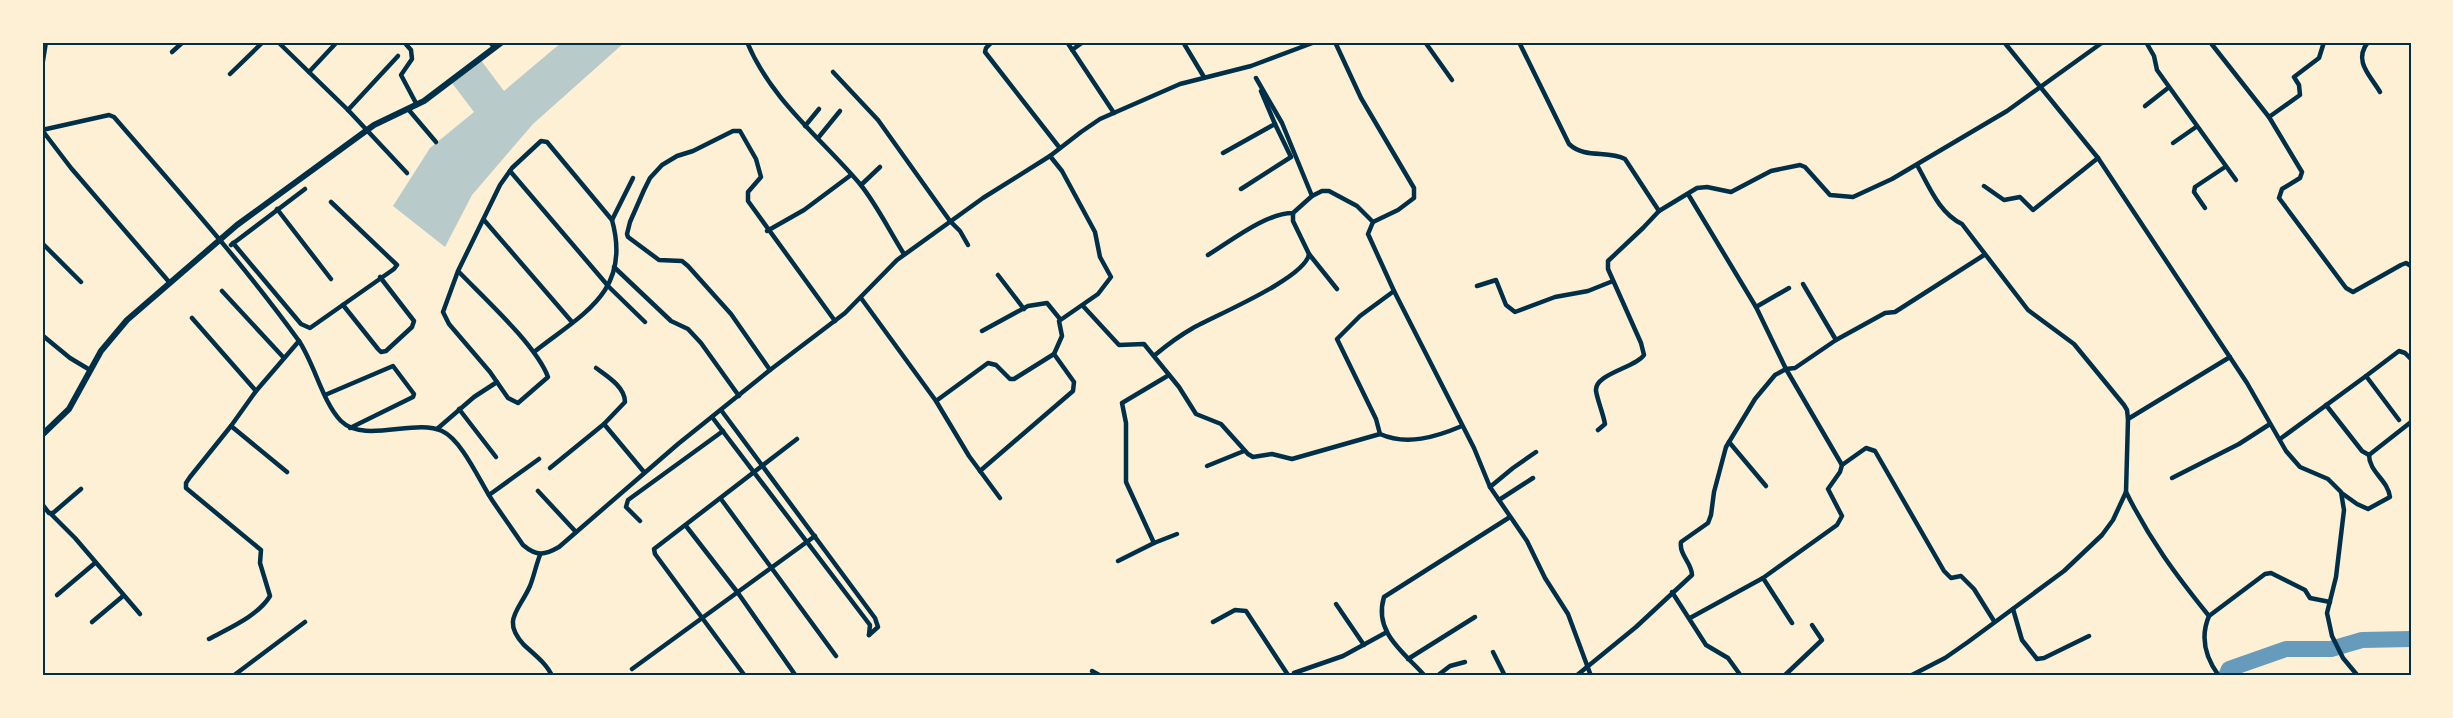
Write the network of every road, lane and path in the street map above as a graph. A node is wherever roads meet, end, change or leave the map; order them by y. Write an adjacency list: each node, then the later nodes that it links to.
1 (46, 42): 28 (street)
2 (183, 42): 25 (street)
3 (263, 42): 31 (street)
4 (278, 42): 29 (street)
5 (337, 42): 29 (street)
6 (404, 42): 38 (street)
7 (502, 42): 23 (street)
8 (747, 42): 47 (street)
9 (992, 42): 54 (street)
10 (1066, 42): 24 (street)
11 (1083, 42): 24 (street)
12 (1183, 42): 32 (street)
13 (1315, 42): 27 (street)
14 (1335, 42): 80 (street)
15 (1425, 42): 34 (street)
16 (1520, 42): 75 (street)
17 (2004, 42): 35 (street)
18 (2103, 42): 35 (street)
19 (2146, 42): 36 (street)
20 (2210, 42): 45 (street)
21 (2324, 42): 45 (street)
22 (2368, 42): 37 (street)
23 (492, 45): 38 (street)
24 (1072, 50): 44 (street)
25 (172, 52)
26 (398, 56): 41 (street)
27 (1251, 66): 32 (street); 33 (street)
28 (42, 67)
29 (309, 72): 41 (street)
30 (833, 72): 79 (street)
31 (230, 74)
32 (1204, 77): 44 (street)
33 (1256, 78): 46 (street); 71 (street)
34 (1452, 80)
35 (2042, 86): 57 (street); 58 (street)
36 (2168, 88): 39 (street); 48 (street)
37 (2380, 92)
38 (417, 105): 42 (street)
39 (2145, 106)
40 (819, 109): 47 (street)
41 (348, 110): 50 (street)
42 (408, 110): 50 (street); 52 (street)
43 (840, 111): 51 (street)
44 (1114, 113): 54 (street)
45 (2270, 117): 91 (street)
46 (1275, 124): 55 (street); 69 (street)
47 (805, 126): 51 (street)
48 (2196, 127): 53 (street); 60 (street)
49 (42, 130): 82 (street); 99 (street)
50 (366, 130): 62 (street); 82 (street)
51 (818, 138): 63 (street)
52 (436, 142)
53 (2173, 143)
54 (1059, 147): 56 (street)
55 (1222, 153)
56 (1050, 156): 79 (street); 109 (street)
57 (2098, 158): 67 (street); 124 (street)
58 (1917, 165): 70 (street); 90 (street)
59 (880, 167): 66 (street)
60 (2225, 167): 65 (street); 73 (street)
61 (510, 171): 77 (street); 78 (street); 102 (street)
62 (407, 173)
63 (850, 175): 66 (street); 81 (street)
64 (633, 178): 78 (street)
65 (2236, 180)
66 (861, 185): 87 (street)
67 (1984, 186)
68 (305, 189): 74 (street)
69 (1241, 189)
70 (1688, 194): 75 (street); 110 (street)
71 (1312, 196): 76 (street); 80 (street)
72 (331, 202): 95 (street)
73 (2205, 208)
74 (277, 209): 84 (street); 96 (street)
75 (1659, 211): 97 (street)
76 (1293, 213): 88 (street); 89 (street)
77 (484, 220): 93 (street); 115 (street)
78 (612, 220): 92 (street)
79 (950, 221): 85 (street); 87 (street)
80 (1373, 222): 106 (street)
81 (767, 231): 114 (street); 130 (street)
82 (220, 240): 86 (street); 99 (street)
83 (42, 243): 98 (street)
84 (233, 243): 86 (street); 108 (street)
85 (968, 245)
86 (226, 248): 120 (street)
87 (904, 254): 107 (street)
88 (1309, 254): 104 (street); 123 (street)
89 (1208, 255)
90 (1984, 255): 119 (street); 142 (street)
91 (2411, 266)
92 (614, 267): 102 (street); 136 (street)
93 (458, 271): 121 (street); 133 (street)
94 (998, 275): 111 (street)
95 (380, 277): 108 (street); 108 (street)
96 (331, 279)
97 (1613, 281): 101 (street); 151 (street)
98 (81, 282)
99 (170, 283): 129 (street)
100 (1803, 284): 119 (street)
101 (1477, 286)
102 (609, 287): 115 (street); 116 (street)
103 (1789, 288): 110 (street)
104 (1337, 289)
105 (222, 291): 125 (street)
106 (1394, 291): 148 (street); 153 (street)
107 (861, 298): 114 (street); 137 (street)
108 (343, 305)
109 (1083, 306): 113 (street); 123 (street)
110 (1756, 307): 128 (street)
111 (1024, 309): 113 (street); 117 (street)
112 (192, 318): 134 (street)
113 (1060, 319): 122 (street)
114 (836, 321): 130 (street)
115 (572, 322): 121 (street)
116 (645, 322)
117 (981, 331)
118 (42, 335): 129 (street)
119 (1836, 340): 128 (street)
120 (299, 342): 125 (street); 135 (street)
121 (534, 352): 133 (street)
122 (1054, 354): 137 (street); 167 (street)
123 (1155, 355): 131 (street)
124 (2230, 357): 142 (street); 146 (street)
125 (284, 358): 134 (street)
126 (2411, 359): 132 (street)
127 (596, 368): 145 (street)
128 (1786, 369): 157 (street); 163 (street)
129 (90, 370): 154 (street)
130 (770, 370): 136 (street)
131 (1169, 375): 158 (street); 194 (street)
132 (2366, 376): 138 (street); 143 (street)
133 (497, 382): 139 (street)
134 (256, 391): 147 (street)
135 (325, 395): 149 (street); 149 (street)
136 (739, 396): 140 (street)
137 (936, 401): 167 (street)
138 (2326, 405): 156 (street); 160 (street)
139 (459, 409): 150 (street); 161 (street)
140 (721, 410): 141 (street); 164 (street)
141 (712, 417): 152 (street); 169 (street)
142 (2128, 419): 177 (street)
143 (2399, 420)
144 (2411, 422): 160 (street)
145 (604, 424): 166 (street); 169 (street)
146 (2270, 424): 156 (street); 172 (street)
147 (231, 426): 168 (street); 220 (street)
148 (1462, 426): 153 (street); 174 (street)
149 (350, 428): 150 (street)
150 (436, 429): 180 (street)
151 (1598, 430)
152 (723, 431): 170 (street); 183 (street)
153 (1380, 434): 158 (street)
154 (42, 435)
155 (797, 439): 164 (street)
156 (2280, 439): 178 (street)
157 (1729, 442): 173 (street); 200 (street)
158 (1244, 451): 165 (street)
159 (1536, 452): 174 (street)
160 (2369, 454): 178 (street)
161 (496, 457)
162 (539, 459): 180 (street)
163 (1842, 465): 199 (street); 213 (street)
164 (761, 466): 170 (street); 192 (street)
165 (1207, 466)
166 (550, 468)
167 (980, 471): 181 (street)
168 (287, 472)
169 (644, 472): 179 (street)
170 (754, 472): 182 (street); 193 (street)
171 (1533, 478): 184 (street)
172 (2172, 478)
173 (1766, 486)
174 (1490, 487): 184 (street)
175 (81, 489): 186 (street)
176 (538, 491): 190 (street)
177 (2126, 492): 206 (street); 208 (street)
178 (2341, 492): 204 (street)
179 (622, 493): 183 (street); 190 (street)
180 (489, 495): 195 (street)
181 (1000, 498)
182 (721, 499): 189 (street); 198 (street)
183 (628, 500): 188 (street)
184 (1499, 500): 187 (street)
185 (42, 504): 186 (street)
186 (51, 514): 197 (street)
187 (1510, 517): 218 (street); 226 (street)
188 (640, 520)
189 (686, 526): 201 (street); 211 (street)
190 (576, 532): 195 (street)
191 (1177, 534): 194 (street)
192 (815, 536): 193 (street); 193 (street)
193 (807, 542): 198 (street)
194 (1154, 543): 196 (street)
195 (540, 555): 231 (street)
196 (1118, 561)
197 (95, 563): 202 (street); 203 (street)
198 (770, 569): 201 (street); 223 (street)
199 (1762, 578): 210 (street); 216 (street)
200 (1672, 592): 210 (street); 226 (street)
201 (738, 593): 211 (street); 233 (street)
202 (57, 595)
203 (123, 596): 207 (street); 212 (street)
204 (2330, 602): 208 (street); 245 (street)
205 (1336, 604): 221 (street)
206 (2013, 609): 213 (street); 219 (street)
207 (140, 614)
208 (2209, 616): 244 (street)
209 (1475, 617): 224 (street)
210 (1690, 618): 241 (street)
211 (702, 620): 227 (street); 232 (street)
212 (92, 621)
213 (1994, 621): 243 (street)
214 (305, 622): 230 (street)
215 (1213, 622): 229 (street)
216 (1792, 623)
217 (1812, 624): 242 (street)
218 (1387, 632): 221 (street); 224 (street)
219 (2089, 636)
220 (209, 639)
221 (1364, 645): 229 (street)
222 (1492, 652): 238 (street)
223 (836, 656)
224 (1408, 659): 236 (street)
225 (1466, 662): 237 (street)
226 (1587, 668): 239 (street); 240 (street)
227 (632, 669)
228 (1092, 671): 234 (street)
229 (1287, 675): 235 (street)
230 (233, 676)
231 (552, 676)
232 (745, 676)
233 (796, 676)
234 (1101, 676)
235 (1300, 676)
236 (1425, 676)
237 (1437, 676)
238 (1505, 676)
239 (1576, 676)
240 (1591, 676)
241 (1741, 676)
242 (1784, 676)
243 (1910, 676)
244 (2219, 676)
245 (2358, 676)

